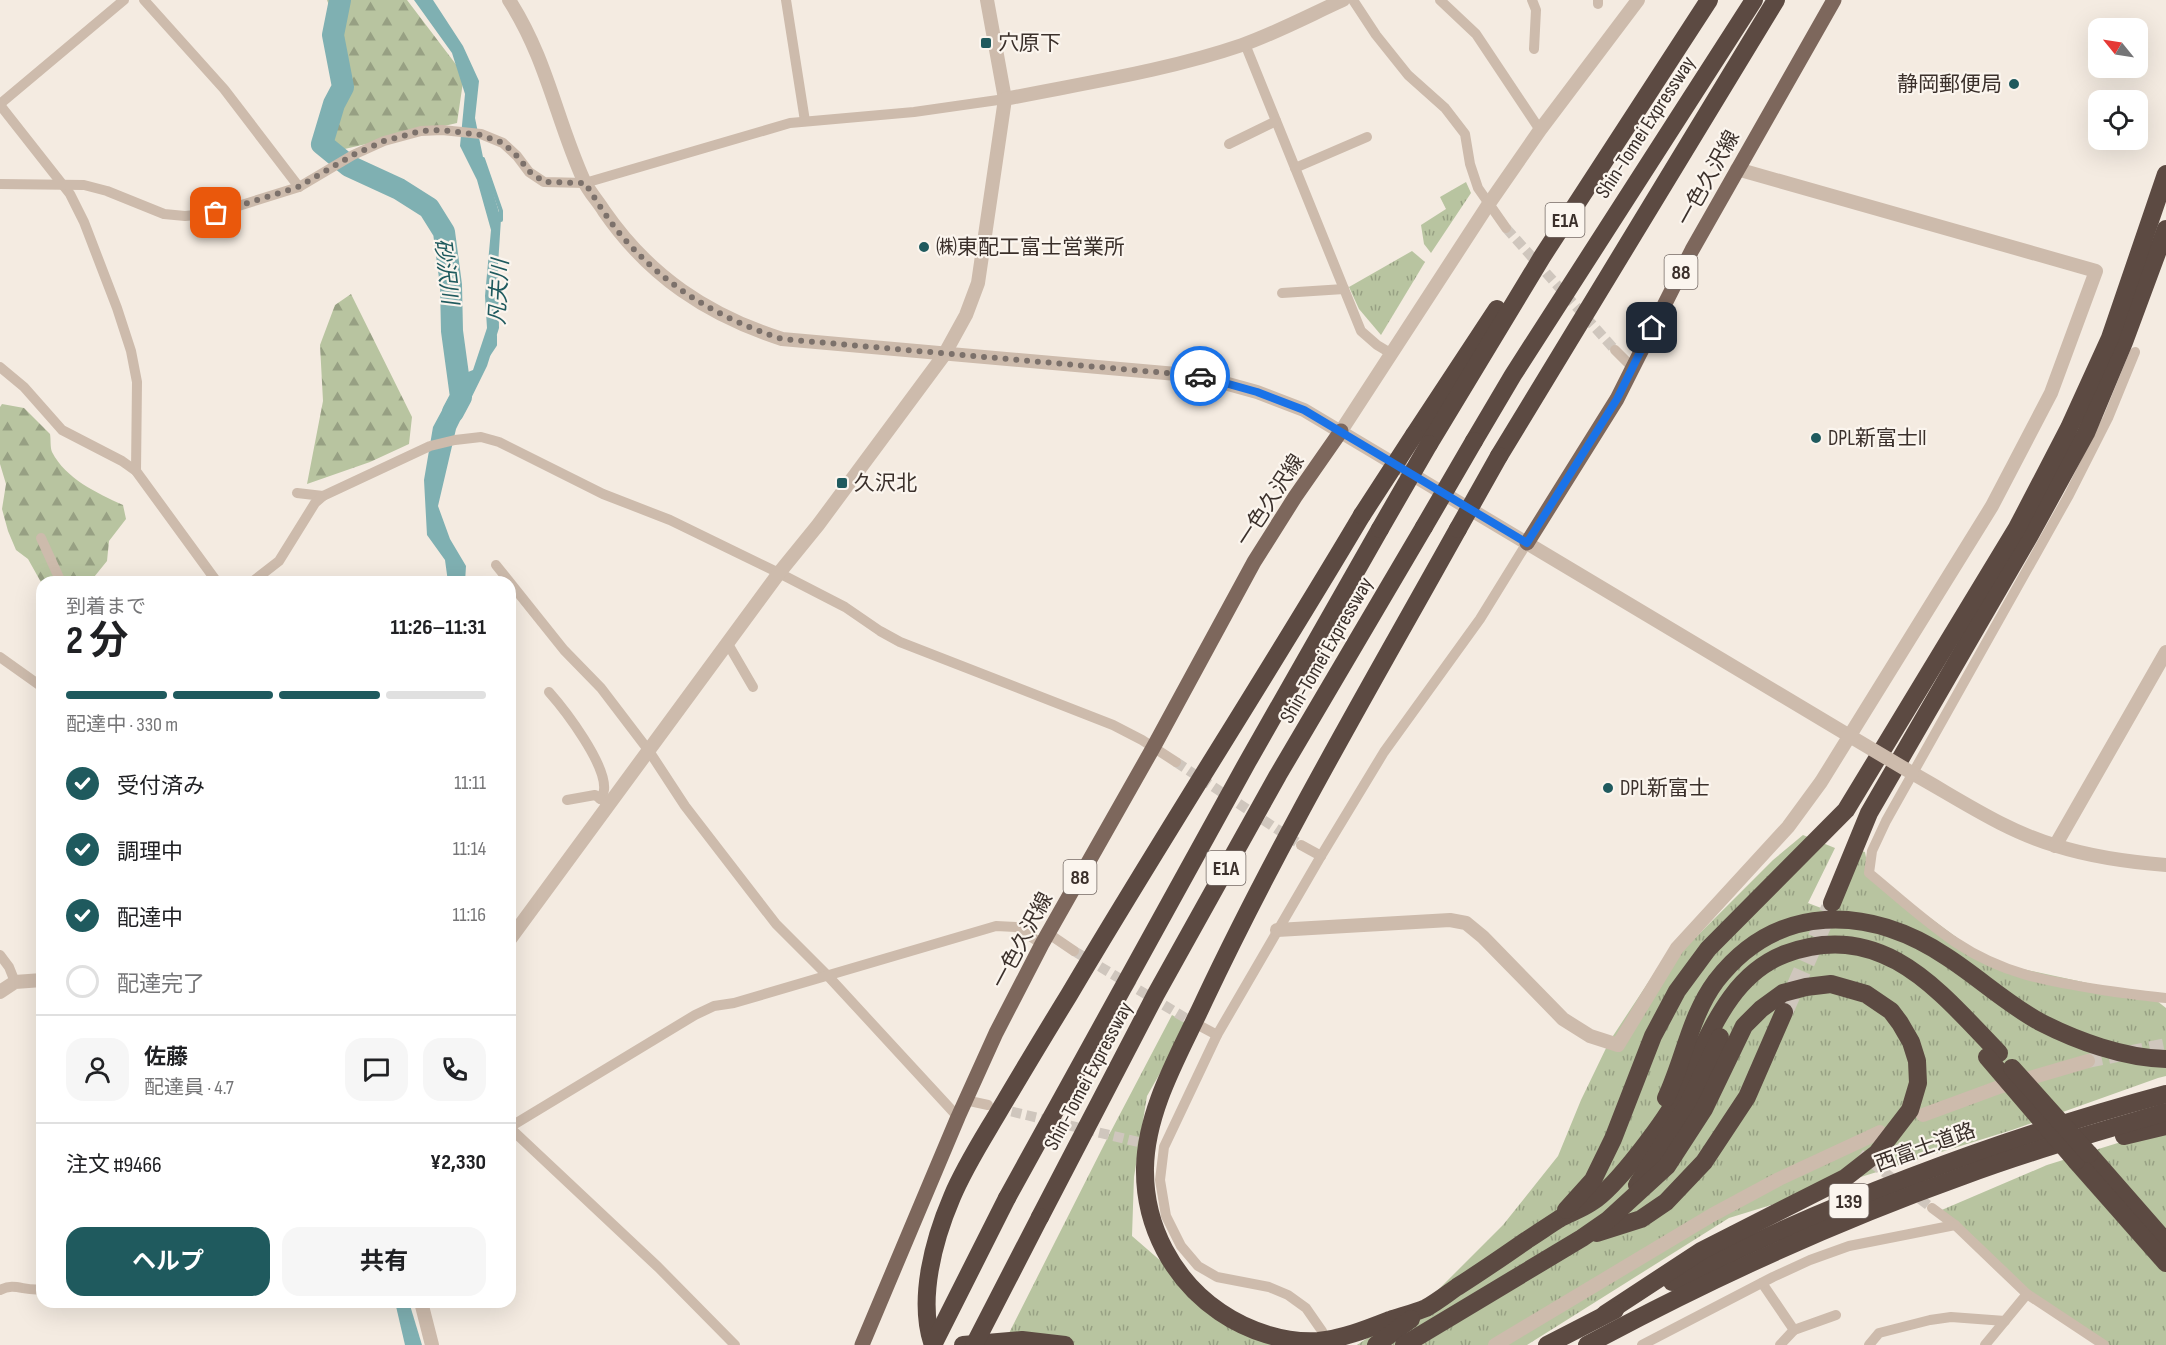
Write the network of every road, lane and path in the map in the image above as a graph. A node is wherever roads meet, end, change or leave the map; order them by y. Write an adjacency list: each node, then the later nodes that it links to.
1 (124, 0): 18 (street)
2 (144, 0): 30 (street)
3 (509, 0): 27 (street)
4 (786, 0): 19 (street)
5 (987, 0): 17 (street)
6 (1343, 0): 15 (street)
7 (1353, 0): 31 (street)
8 (1440, 0): 21 (street)
9 (1532, 0): 16 (street)
10 (1638, 0): 21 (street)
11 (1709, 0): 43 (highway, Shin-Tomei Expressway / E1A)
12 (1754, 0): 126 (highway, Shin-Tomei Expressway / E1A, bridge)
13 (1776, 0): 114 (highway, bridge)
14 (1834, 0): 25 (main road, 一色久沢線 / 88)
15 (1245, 44): 17 (street); 20 (street)
16 (1534, 49)
17 (1005, 99): 19 (street); 39 (street)
18 (0, 104): 29 (street)
19 (806, 121): 27 (street)
20 (1276, 122): 23 (street); 24 (street)
21 (1540, 130): 31 (street)
22 (1367, 136): 24 (street)
23 (1229, 144)
24 (1295, 168): 34 (street)
25 (1737, 169): 41 (main road, 一色久沢線 / 88); 62 (street)
26 (2166, 174): 104 (highway)
27 (585, 183): 30 (street); 39 (street)
28 (0, 184): 29 (street)
29 (62, 185): 30 (street); 44 (street)
30 (298, 187)
31 (1488, 205): 32 (street); 38 (street)
32 (1506, 228)
33 (2166, 229): 73 (highway)
34 (1344, 289): 35 (street); 38 (street)
35 (1282, 293)
36 (1615, 350): 41 (street)
37 (2135, 352): 66 (street)
38 (1392, 354): 42 (street)
39 (944, 355): 42 (street); 50 (street)
40 (0, 367): 44 (street)
41 (1632, 367): 48 (main road, 一色久沢線 / 88)
42 (1341, 431): 48 (street); 63 (main road, 一色久沢線 / 88)
43 (1421, 440): 124 (highway, Shin-Tomei Expressway / E1A, bridge); 124 (highway, bridge)
44 (136, 471): 52 (street)
45 (297, 493): 46 (street)
46 (322, 496): 50 (street); 53 (street)
47 (41, 538): 51 (street)
48 (1527, 543): 62 (street); 71 (street)
49 (496, 565): 54 (street)
50 (779, 573): 56 (street); 63 (street)
51 (58, 576)
52 (213, 576)
53 (260, 576)
54 (505, 576)
55 (516, 590): 64 (street)
56 (728, 644): 60 (street); 64 (street)
57 (2166, 652): 70 (street)
58 (0, 657): 59 (street)
59 (36, 683)
60 (753, 687)
61 (549, 692): 68 (street)
62 (1848, 735): 66 (street, bridge); 75 (street)
63 (1153, 748): 65 (street); 76 (main road, 一色久沢線 / 88)
64 (649, 751): 68 (street); 79 (street)
65 (1176, 762)
66 (1912, 773): 70 (street); 83 (street)
67 (567, 800): 68 (street)
68 (604, 802): 74 (street)
69 (1301, 845): 71 (street)
70 (2055, 846): 72 (street)
71 (1321, 856): 75 (street)
72 (2166, 865)
73 (1832, 903)
74 (516, 930)
75 (1277, 930): 86 (street)
76 (1046, 939): 77 (street); 79 (street); 91 (main road, 一色久沢線 / 88)
77 (1074, 951)
78 (0, 955): 81 (street)
79 (828, 975): 95 (street); 96 (street)
80 (36, 980): 81 (street)
81 (15, 982): 82 (street)
82 (0, 992)
83 (2166, 998)
84 (1784, 1012): 106 (highway)
85 (1202, 1027): 86 (street)
86 (1217, 1035): 120 (street)
87 (1993, 1055): 100 (highway, bridge); 101 (highway); 102 (highway)
88 (2166, 1059): 101 (highway)
89 (2088, 1061): 94 (street)
90 (2166, 1094): 116 (highway, 西富士道路 / 139)
91 (965, 1100): 92 (street); 95 (main road, 一色久沢線 / 88)
92 (988, 1105)
93 (2166, 1112): 108 (highway, 西富士道路 / 139)
94 (1923, 1115)
95 (958, 1117): 123 (main road, 一色久沢線 / 88)
96 (516, 1123)
97 (2166, 1126): 108 (highway)
98 (1880, 1132): 130 (street)
99 (516, 1133): 122 (street)
100 (2083, 1157): 107 (highway); 109 (highway)
101 (1615, 1181): 104 (highway)
102 (1626, 1202): 106 (highway); 116 (highway)
103 (1932, 1208): 105 (street)
104 (1557, 1221): 114 (highway)
105 (1955, 1225): 110 (street); 113 (street)
106 (1582, 1238): 129 (highway)
107 (2166, 1242)
108 (1757, 1260): 132 (highway, 西富士道路 / 139)
109 (2166, 1263)
110 (1762, 1283): 119 (street); 133 (street)
111 (36, 1289): 112 (street)
112 (0, 1290)
113 (2027, 1294): 118 (street); 137 (street)
114 (1428, 1307): 128 (highway)
115 (423, 1308): 121 (street)
116 (1605, 1314): 131 (highway, 西富士道路 / 139)
117 (1836, 1315): 119 (street)
118 (2005, 1321): 135 (street); 136 (street)
119 (1794, 1330): 134 (street)
120 (1322, 1331)
121 (432, 1345)
122 (735, 1345)
123 (862, 1345)
124 (933, 1345)
125 (963, 1345): 127 (highway)
126 (974, 1345)
127 (1065, 1345)
128 (1376, 1345)
129 (1404, 1345)
130 (1495, 1345)
131 (1547, 1345)
132 (1587, 1345)
133 (1642, 1345)
134 (1780, 1345)
135 (1869, 1345)
136 (1985, 1345)
137 (2104, 1345)

